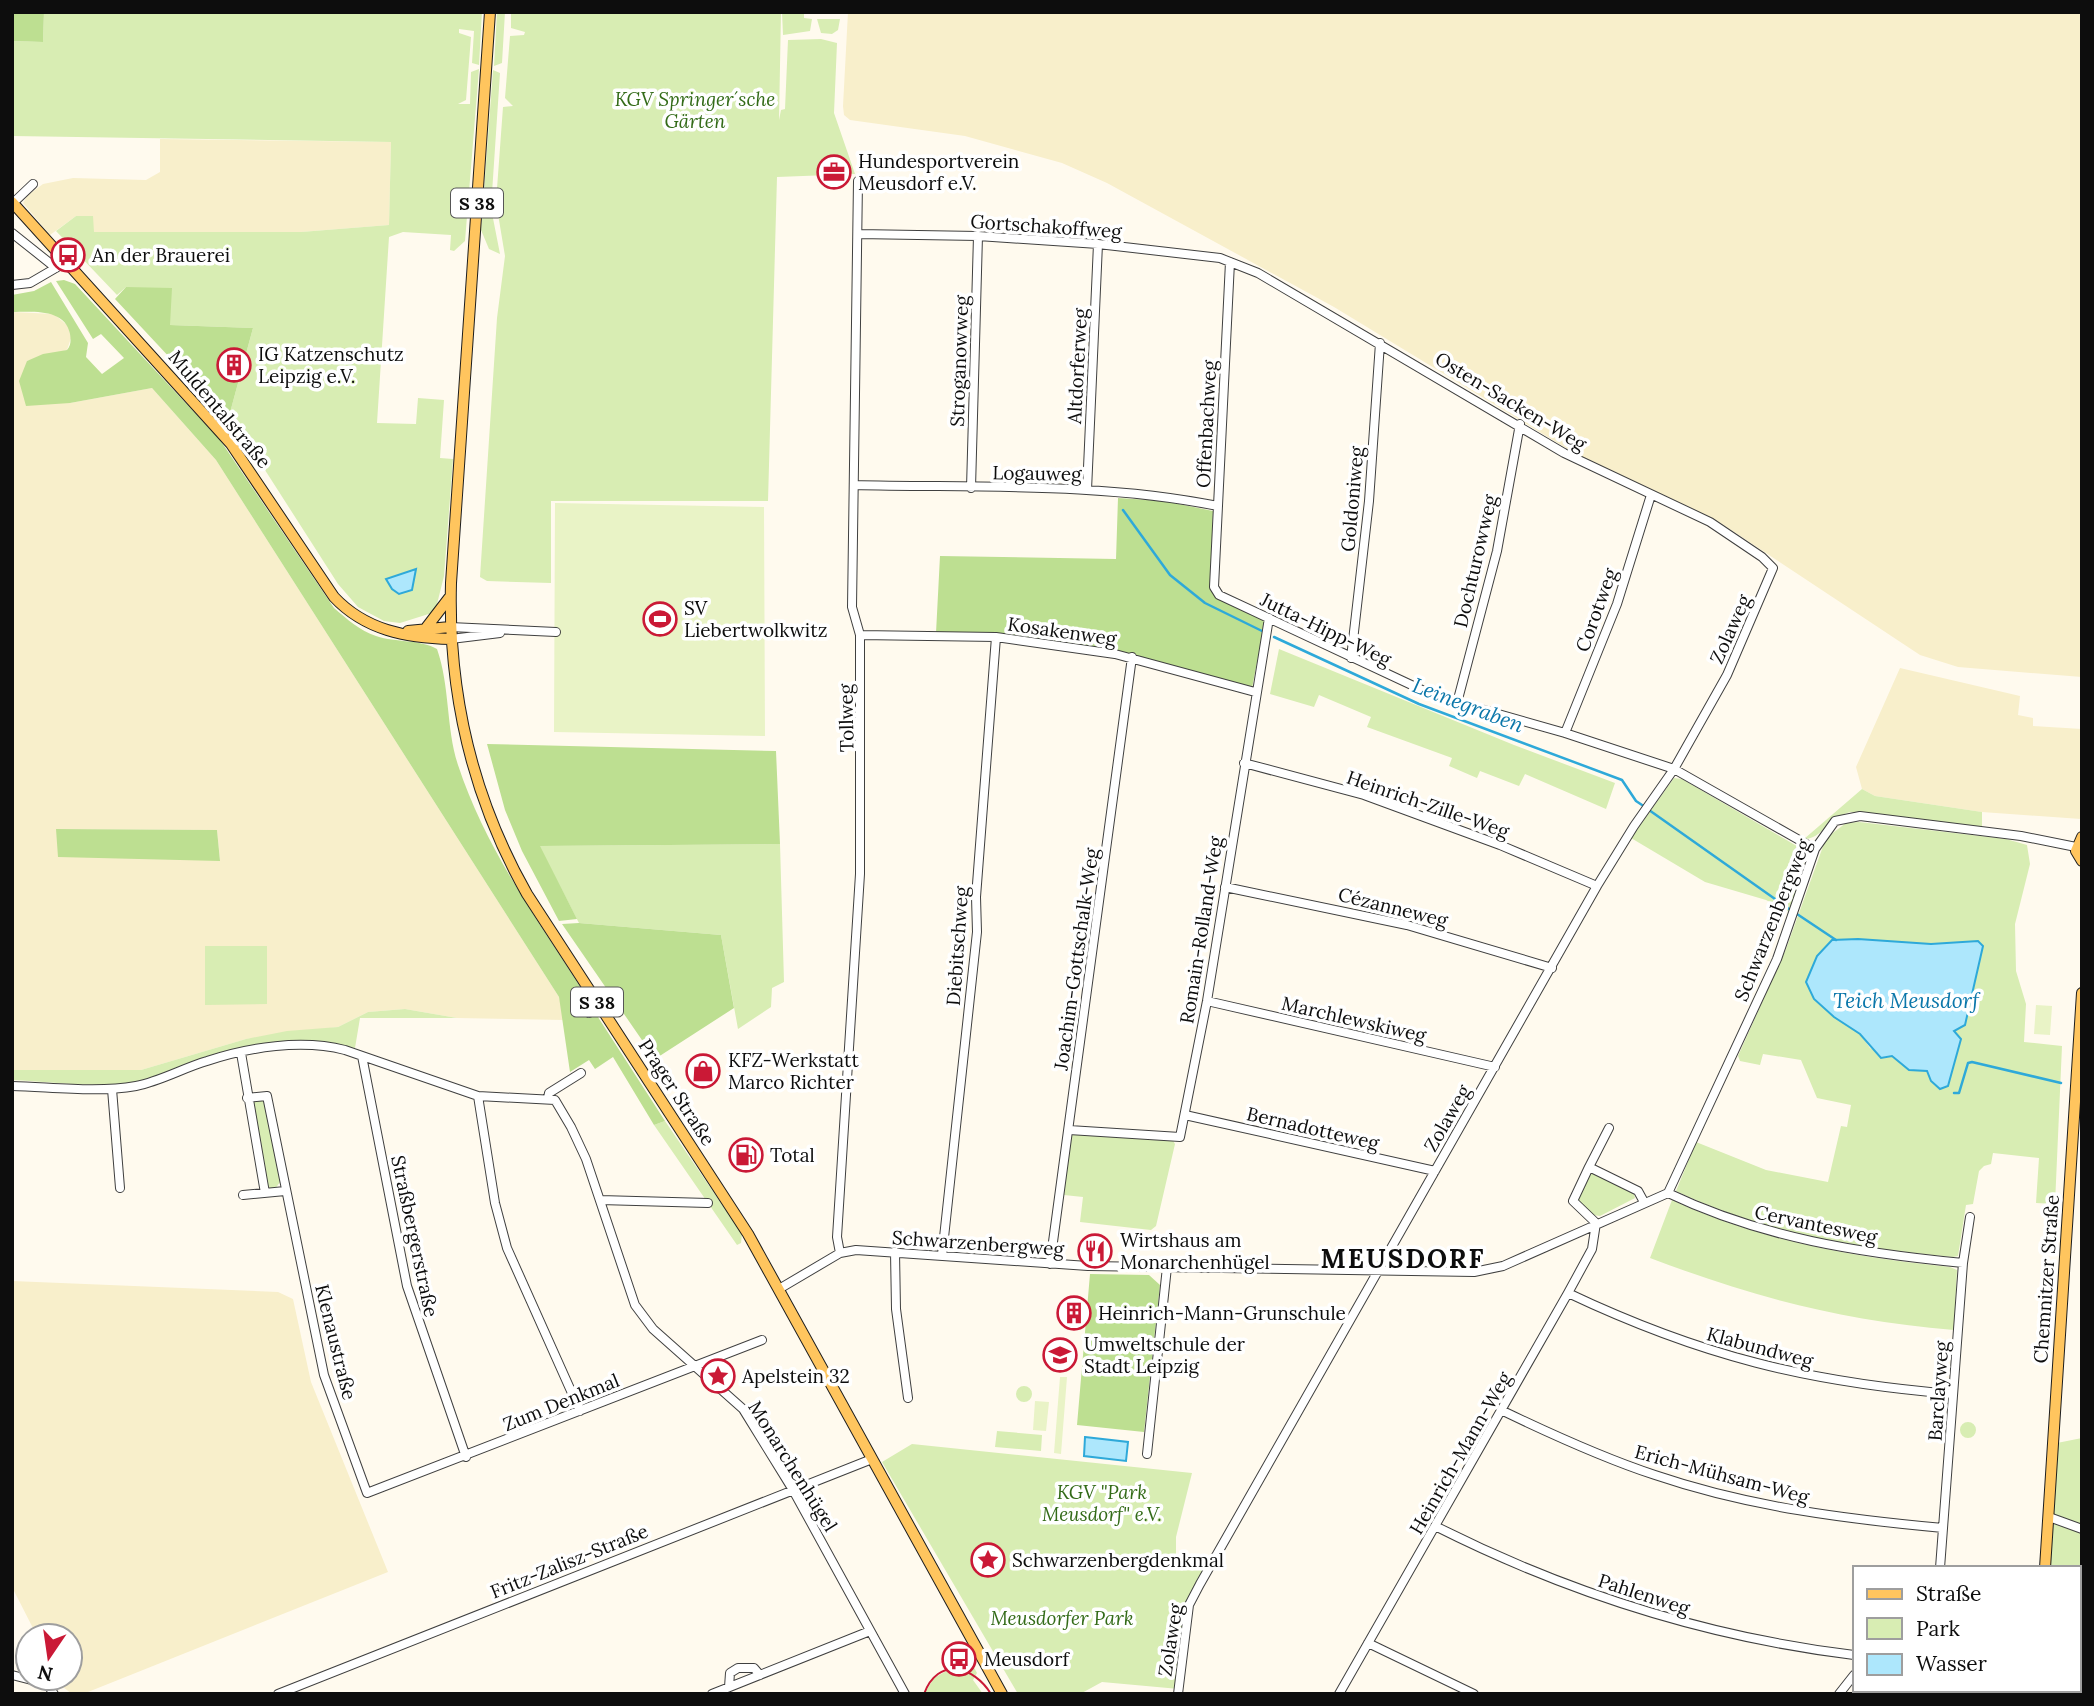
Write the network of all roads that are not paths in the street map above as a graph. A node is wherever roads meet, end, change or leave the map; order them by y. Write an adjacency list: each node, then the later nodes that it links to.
1 (490, 12): 21 (main road, S 38)
2 (858, 181): 6 (street, Tollweg)
3 (33, 184): 4 (street)
4 (13, 202): 10 (main road, Muldentalstraße)
5 (12, 233): 10 (street)
6 (858, 234): 7 (street, Gortschakoffweg); 14 (street, Tollweg)
7 (978, 236): 8 (street, Gortschakoffweg); 15 (street, Stroganowweg)
8 (1098, 244): 9 (street, Gortschakoffweg); 16 (street, Altdorferweg)
9 (1230, 262): 12 (street, Osten-Sacken-Weg); 18 (street, Offenbachweg)
10 (61, 265): 11 (street); 25 (main road, Muldentalstraße)
11 (12, 285)
12 (1380, 342): 13 (street, Osten-Sacken-Weg); 32 (street, Goldoniweg)
13 (1520, 424): 17 (street, Osten-Sacken-Weg); 34 (street, Dochturowweg)
14 (854, 485): 15 (street, Logauweg); 28 (street, Tollweg)
15 (971, 488): 16 (street, Logauweg)
16 (1087, 490): 18 (street, Logauweg)
17 (1651, 495): 19 (street, Osten-Sacken-Weg); 35 (street, Corotweg)
18 (1218, 506): 20 (street, Offenbachweg)
19 (1773, 568): 37 (street, Zolaweg)
20 (1214, 587): 22 (street, Jutta-Hipp-Weg)
21 (451, 596): 23 (main road, S 38); 24 (main road)
22 (1269, 618): 32 (street, Jutta-Hipp-Weg); 33 (street, Romain-Rolland-Weg)
23 (450, 626): 24 (main road, Muldentalstraße); 26 (street, Muldentalstraße); 30 (main road, S 38)
24 (425, 628): 25 (main road, Muldentalstraße)
25 (397, 632): 30 (main road, Muldentalstraße)
26 (509, 632): 27 (street, Muldentalstraße); 30 (street, Muldentalstraße)
27 (556, 632)
28 (860, 635): 29 (street, Kosakenweg); 73 (street, Tollweg)
29 (996, 637): 31 (street, Kosakenweg); 74 (street, Diebitschweg)
30 (451, 639): 46 (main road, Prager Straße / S 38)
31 (1132, 657): 33 (street, Kosakenweg); 59 (street, Joachim-Gottschalk-Weg)
32 (1351, 658): 34 (street, Jutta-Hipp-Weg)
33 (1255, 692): 36 (street, Romain-Rolland-Weg)
34 (1457, 703): 35 (street, Jutta-Hipp-Weg)
35 (1565, 733): 37 (street, Jutta-Hipp-Weg)
36 (1244, 763): 41 (street, Heinrich-Zille-Weg); 42 (street, Romain-Rolland-Weg)
37 (1674, 769): 39 (street, Jutta-Hipp-Weg); 41 (street, Zolaweg)
38 (2079, 842): 39 (street, Schwarzenbergweg); 40 (main road)
39 (1815, 849): 65 (street, Schwarzenbergweg)
40 (2082, 861)
41 (1597, 886): 43 (street, Zolaweg)
42 (1225, 887): 43 (street, Cézanneweg); 45 (street, Romain-Rolland-Weg)
43 (1552, 968): 50 (street, Zolaweg)
44 (2082, 993): 92 (main road, Chemnitzer Straße)
45 (1206, 1001): 50 (street, Marchlewskiweg); 57 (street, Romain-Rolland-Weg)
46 (600, 1006): 47 (street); 79 (main road, Prager Straße / S 38)
47 (589, 1013)
48 (241, 1053): 49 (street); 53 (street); 55 (street)
49 (362, 1056): 54 (street); 88 (street, Straßbergerstraße)
50 (1495, 1068): 61 (street, Zolaweg)
51 (581, 1073): 56 (street)
52 (12, 1086): 53 (street)
53 (112, 1088): 62 (street)
54 (478, 1096): 56 (street); 85 (street)
55 (247, 1098): 63 (street, Klenaustraße); 64 (street)
56 (548, 1098): 67 (street, Monarchenhügel)
57 (1185, 1115): 59 (street, Romain-Rolland-Weg); 61 (street, Bernadotteweg)
58 (1609, 1128): 60 (street)
59 (1069, 1130): 76 (street, Joachim-Gottschalk-Weg)
60 (1589, 1167): 68 (street); 71 (street)
61 (1435, 1171): 78 (street, Zolaweg)
62 (120, 1188)
63 (285, 1191): 64 (street); 91 (street, Klenaustraße)
64 (265, 1193): 66 (street)
65 (1668, 1193): 68 (street, Schwarzenbergweg); 75 (street, Cervantesweg)
66 (243, 1195)
67 (600, 1200): 69 (street); 82 (street, Monarchenhügel)
68 (1644, 1202): 71 (street, Schwarzenbergweg)
69 (708, 1203)
70 (1970, 1217): 75 (street, Barclayweg)
71 (1596, 1223): 78 (street, Schwarzenbergweg); 80 (street, Heinrich-Mann-Weg)
72 (895, 1252): 73 (street, Schwarzenbergweg); 74 (street, Schwarzenbergweg); 84 (street)
73 (840, 1253): 79 (street, Schwarzenbergweg)
74 (942, 1256): 76 (street, Schwarzenbergweg)
75 (1963, 1262): 83 (street, Barclayweg)
76 (1050, 1264): 77 (street, Schwarzenbergweg)
77 (1167, 1267): 78 (street, Schwarzenbergweg); 87 (street)
78 (1379, 1271): 110 (street, Zolaweg)
79 (779, 1289): 89 (main road, Prager Straße)
80 (1568, 1293): 83 (street, Klabundweg); 86 (street, Heinrich-Mann-Weg)
81 (762, 1340): 82 (street, Zum Denkmal)
82 (694, 1365): 85 (street, Zum Denkmal); 90 (street, Monarchenhügel)
83 (1954, 1394): 94 (street, Barclayweg)
84 (908, 1398)
85 (580, 1411): 88 (street, Zum Denkmal)
86 (1503, 1411): 93 (street, Heinrich-Mann-Weg); 94 (street, Erich-Mühsam-Weg)
87 (1147, 1454)
88 (467, 1457): 91 (street, Zum Denkmal)
89 (872, 1459): 90 (street, Fritz-Zalisz-Straße); 109 (main road, Prager Straße)
90 (793, 1490): 98 (street, Monarchenhügel); 106 (street, Fritz-Zalisz-Straße)
91 (372, 1494)
92 (2049, 1517): 95 (street); 97 (main road, Chemnitzer Straße)
93 (1435, 1526): 99 (street, Heinrich-Mann-Weg); 100 (street, Pahlenweg)
94 (1943, 1528): 96 (street, Barclayweg)
95 (2082, 1530)
96 (1940, 1566)
97 (2045, 1566)
98 (870, 1631): 102 (street); 108 (street, Monarchenhügel)
99 (1368, 1643): 111 (street, Heinrich-Mann-Weg); 112 (street)
100 (1853, 1655)
101 (12, 1675): 105 (street)
102 (761, 1675): 104 (street); 104 (street)
103 (1853, 1676): 113 (street)
104 (729, 1687): 107 (street)
105 (54, 1694)
106 (278, 1694)
107 (712, 1694)
108 (905, 1694)
109 (1002, 1694)
110 (1178, 1694)
111 (1339, 1694)
112 (1474, 1694)
113 (1839, 1694)

